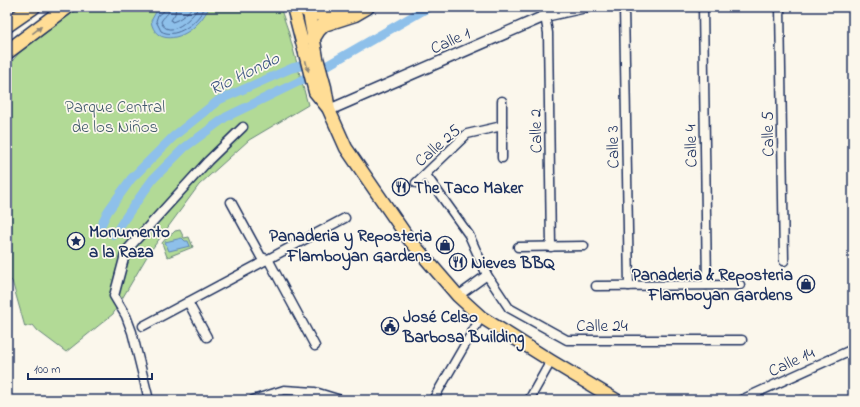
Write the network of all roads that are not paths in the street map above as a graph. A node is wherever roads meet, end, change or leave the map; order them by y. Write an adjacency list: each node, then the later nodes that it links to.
1 (33, 7): 12 (highway)
2 (67, 7): 14 (highway, one-way to 2)
3 (293, 7): 13 (main road)
4 (359, 7): 10 (highway)
5 (367, 7): 13 (highway)
6 (586, 7): 11 (street, Calle 1)
7 (624, 7): 33 (street, Calle 3)
8 (703, 7): 31 (street, Calle 4)
9 (780, 7): 28 (street, Calle 5)
10 (307, 8): 13 (main road)
11 (545, 16): 16 (street, Calle 1); 25 (street, Calle 2)
12 (7, 25)
13 (307, 38): 16 (main road)
14 (7, 52)
15 (502, 101): 17 (street)
16 (329, 110): 34 (main road)
17 (502, 126): 19 (street); 20 (street, Calle 25)
18 (243, 127): 43 (street)
19 (502, 158)
20 (426, 175): 21 (street, Calle 25); 29 (street, Calle 24)
21 (416, 183)
22 (231, 202): 27 (street)
23 (345, 218): 27 (street)
24 (584, 246): 25 (street)
25 (551, 247): 26 (street)
26 (518, 248)
27 (268, 259): 35 (street); 40 (street)
28 (784, 261)
29 (487, 275): 34 (street); 39 (street, Calle 24)
30 (740, 284): 31 (street)
31 (706, 285): 33 (street)
32 (596, 286): 33 (street)
33 (629, 286)
34 (458, 296): 36 (main road)
35 (188, 302): 37 (street); 38 (street)
36 (481, 316): 42 (main road); 46 (street)
37 (143, 326)
38 (207, 337)
39 (742, 340)
40 (315, 346)
41 (853, 349): 49 (street, Calle 14)
42 (551, 361): 47 (street); 48 (main road)
43 (149, 400)
44 (253, 400): 45 (street)
45 (341, 400)
46 (433, 400)
47 (529, 400)
48 (616, 400)
49 (741, 400)

